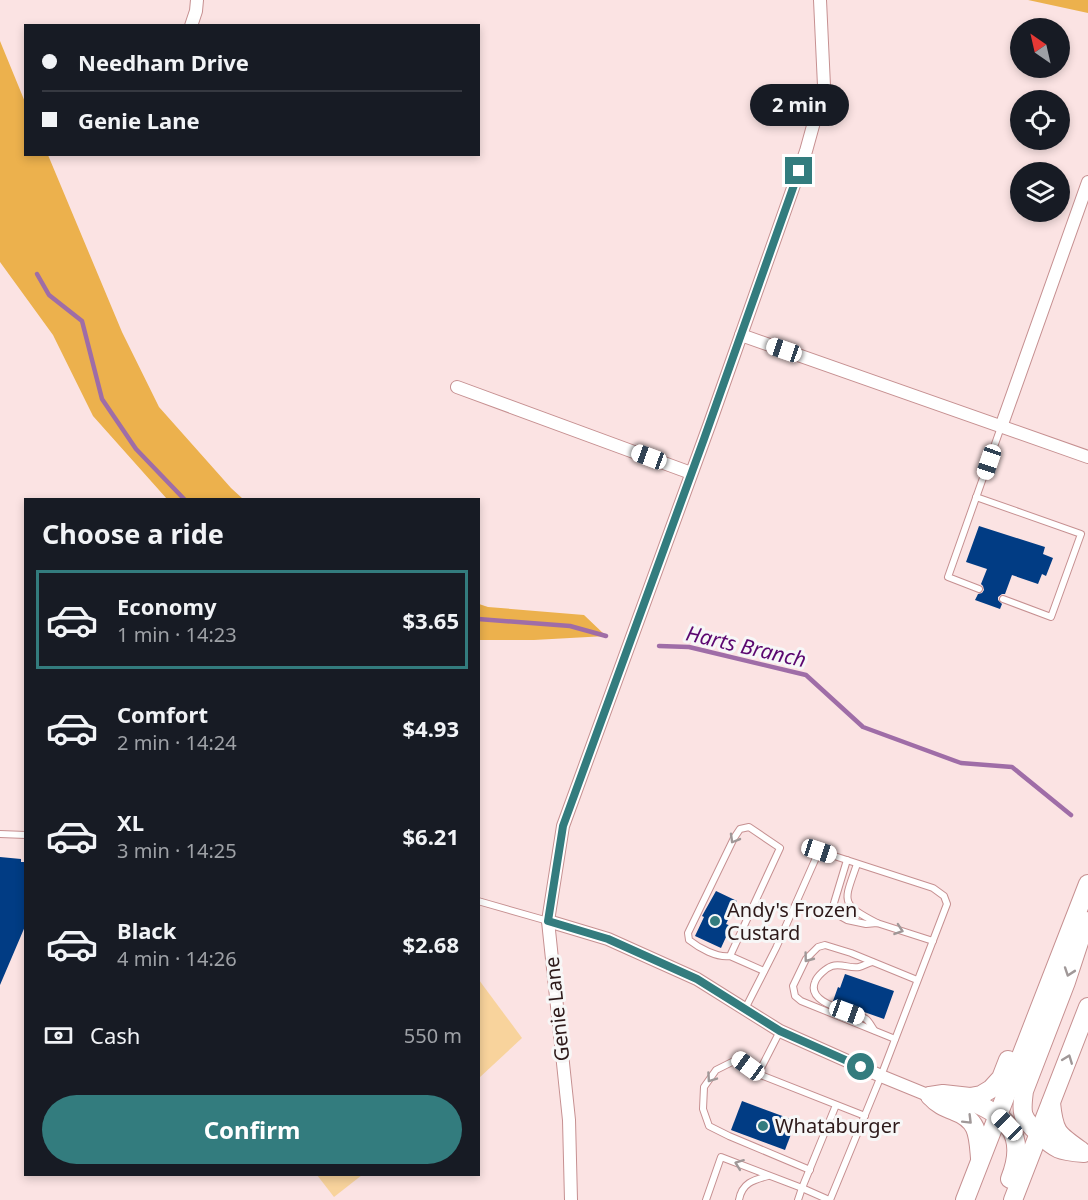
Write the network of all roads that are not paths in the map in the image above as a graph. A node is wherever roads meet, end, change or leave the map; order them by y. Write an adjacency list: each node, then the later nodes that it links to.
1 (196, 0): 3 (street)
2 (820, 0): 5 (street, Genie Lane)
3 (192, 24)
4 (1088, 182): 7 (street)
5 (741, 335): 7 (street); 9 (street, Genie Lane)
6 (457, 387): 9 (street)
7 (1001, 427): 8 (street); 10 (lane)
8 (1088, 458)
9 (692, 473): 19 (street, Genie Lane)
10 (976, 497): 11 (lane); 12 (lane)
11 (978, 589)
12 (1003, 599)
13 (0, 834): 14 (lane)
14 (24, 835)
15 (847, 860): 16 (lane); 20 (lane); 24 (lane)
16 (857, 864): 20 (lane); 21 (lane)
17 (1086, 890): 34 (main road); 38 (main road); 39 (main road, one-way to 39)
18 (480, 902): 19 (lane)
19 (548, 921): 27 (street); 45 (street, Genie Lane)
20 (877, 922): 21 (lane, one-way to 21)
21 (933, 941): 25 (lane)
22 (730, 956): 22 (lane, one-way to 22); 24 (lane)
23 (872, 962): 25 (lane); 29 (lane); 29 (lane, one-way to 29)
24 (764, 971): 27 (lane)
25 (917, 980): 30 (lane)
26 (1088, 1007): 35 (main road, one-way to 26)
27 (745, 1009): 28 (street)
28 (780, 1031): 31 (lane); 32 (street)
29 (874, 1031): 30 (lane)
30 (895, 1039): 32 (lane)
31 (758, 1074): 36 (lane); 42 (lane, one-way to 42)
32 (881, 1076): 33 (street); 37 (lane)
33 (930, 1096): 34 (main road); 41 (main road, one-way to 41)
34 (957, 1096): 38 (main road)
35 (1051, 1100): 39 (main road); 40 (main road)
36 (836, 1105): 37 (lane); 42 (lane)
37 (865, 1116): 49 (lane)
38 (998, 1116): 41 (main road); 51 (main road)
39 (1038, 1133): 40 (main road); 52 (main road)
40 (1086, 1154)
41 (980, 1163): 50 (main road)
42 (810, 1170): 44 (lane)
43 (769, 1176): 44 (lane); 46 (lane, one-way to 46); 47 (lane)
44 (802, 1188): 48 (lane); 49 (lane)
45 (571, 1200)
46 (706, 1200)
47 (739, 1200)
48 (798, 1200)
49 (830, 1200)
50 (965, 1200)
51 (1002, 1200)
52 (1013, 1200)

